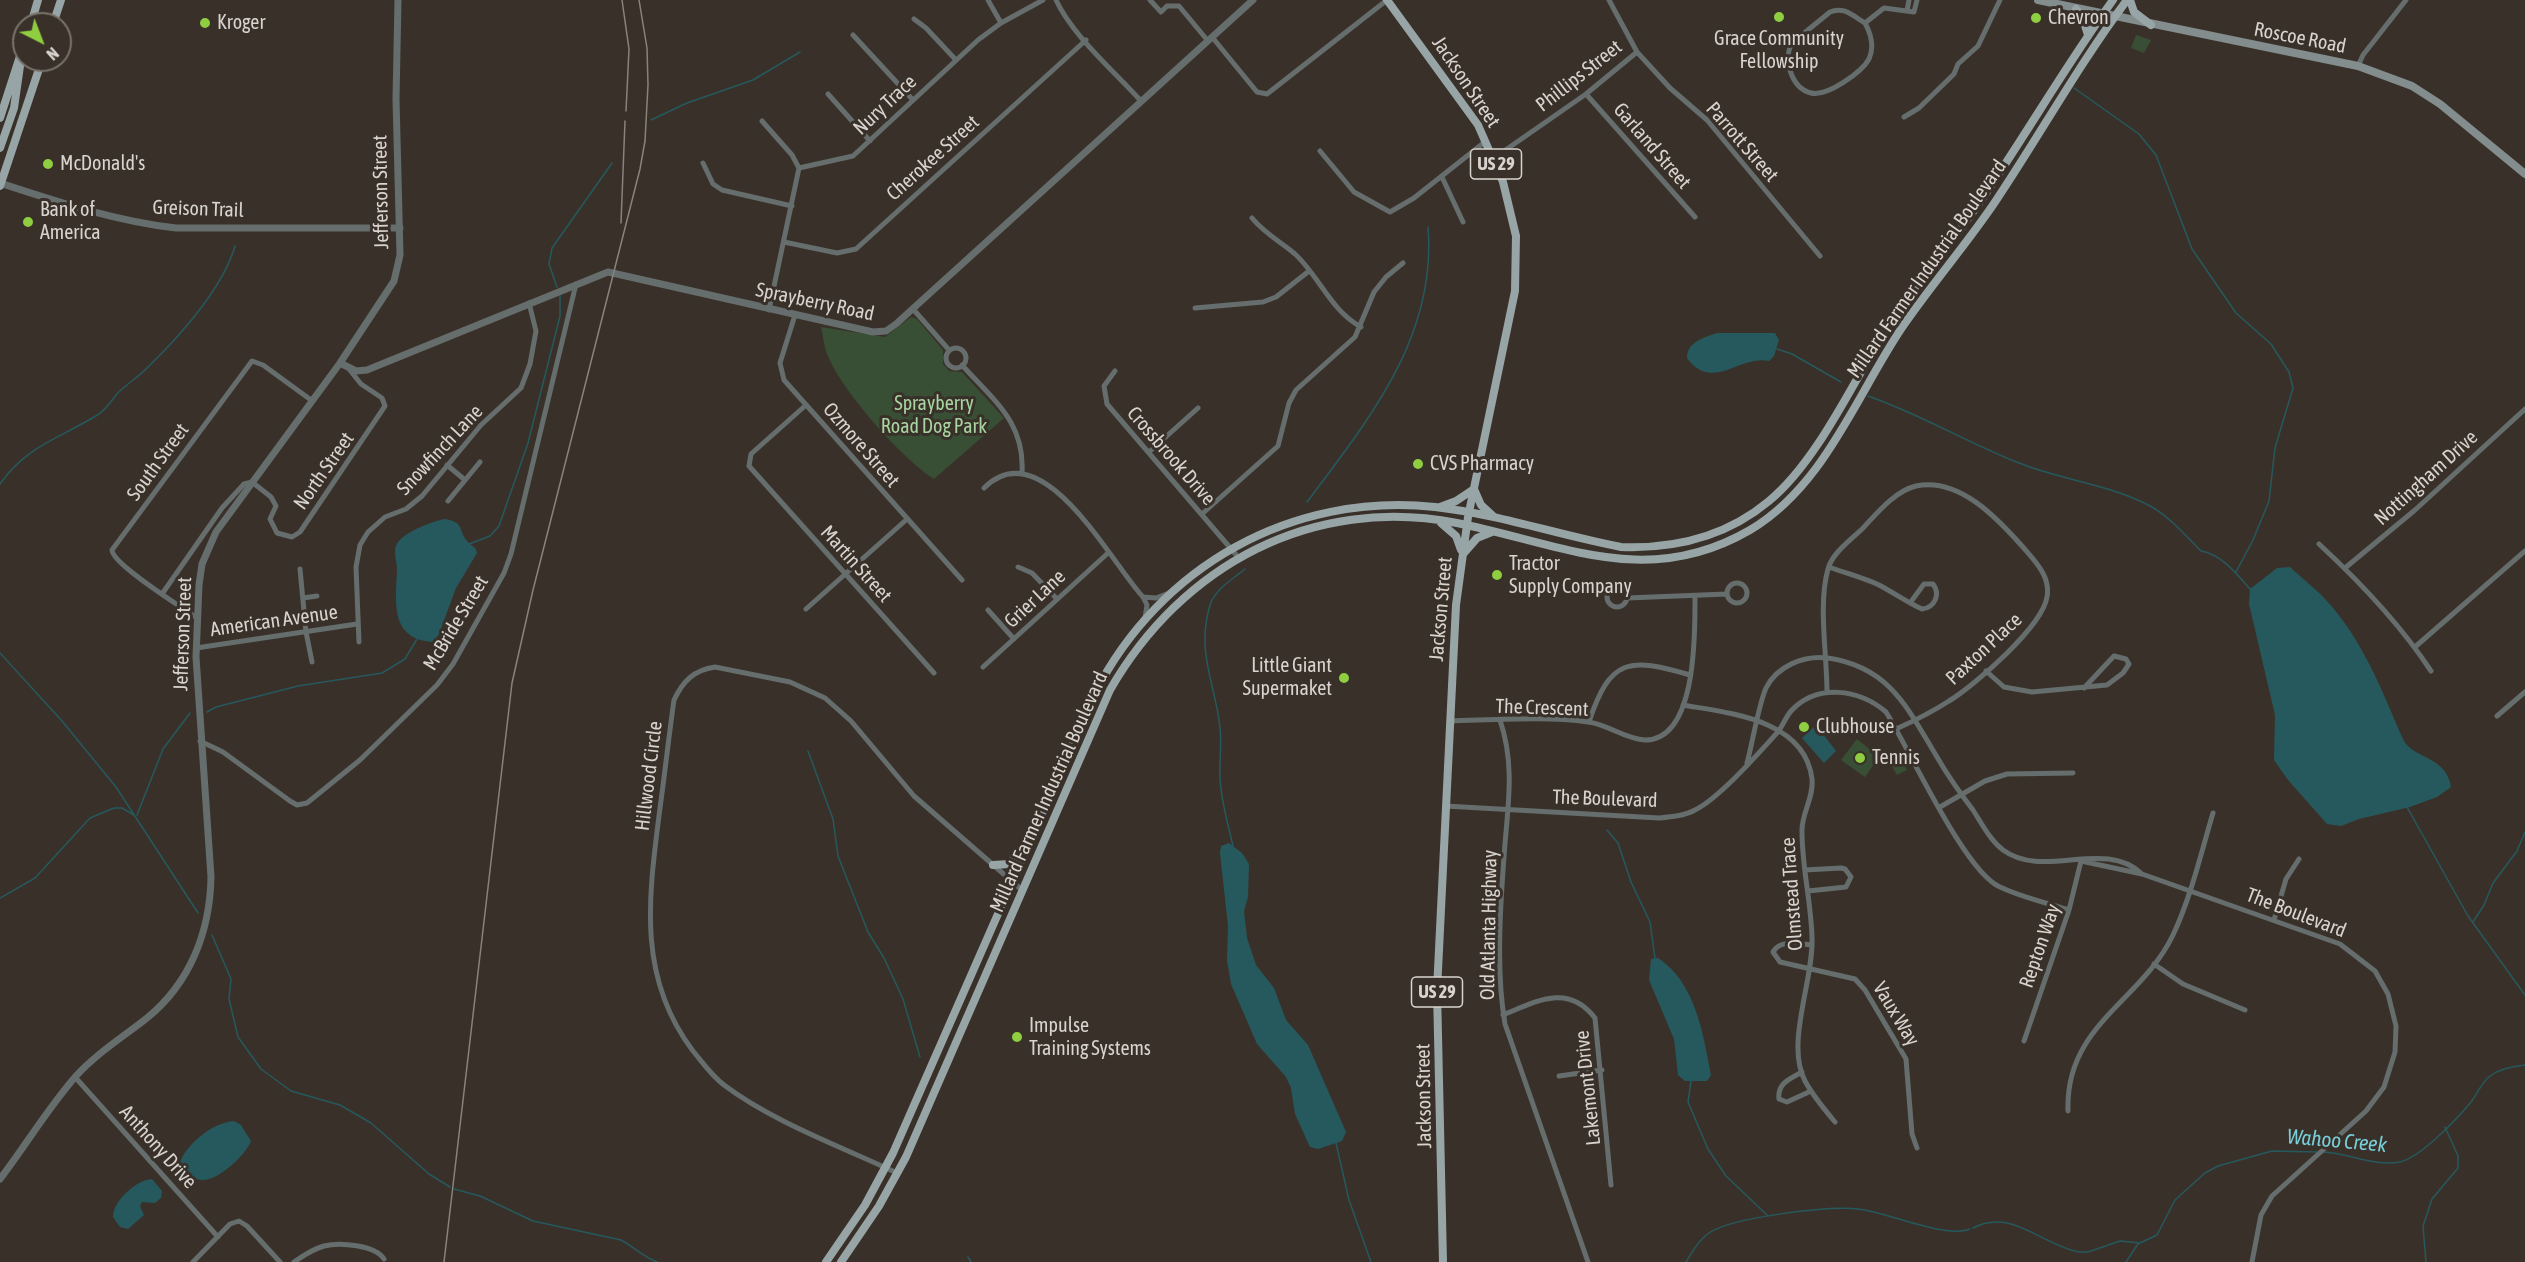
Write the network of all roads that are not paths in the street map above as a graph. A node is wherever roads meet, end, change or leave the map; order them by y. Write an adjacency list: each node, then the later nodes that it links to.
1 (398, 0): 55 (street, Jefferson Street)
2 (988, 0): 21 (street)
3 (1043, 0): 21 (street, Nury Trace)
4 (1056, 0): 27 (street)
5 (1150, 0): 26 (street)
6 (1253, 0): 26 (street, Sprayberry Road)
7 (1387, 0): 26 (street); 42 (main road, Jackson Street / US 29)
8 (1609, 0): 28 (street, Phillips Street)
9 (1909, 0): 17 (street)
10 (1917, 0): 17 (street)
11 (2000, 0): 38 (street)
12 (2038, 0): 16 (main road, Roscoe Road)
13 (2113, 0): 18 (main road, Millard Farmer Industrial Boulevard)
14 (2128, 0): 19 (main road, Millard Farmer Industrial Boulevard); 23 (main road)
15 (2406, 0): 30 (street)
16 (2076, 9): 18 (main road, Roscoe Road); 25 (main road)
17 (1907, 11): 22 (street)
18 (2102, 15): 19 (main road, Roscoe Road); 25 (main road, Millard Farmer Industrial Boulevard)
19 (2114, 17): 23 (main road, Roscoe Road); 92 (main road, Millard Farmer Industrial Boulevard)
20 (914, 19): 29 (street)
21 (1001, 23): 29 (street, Nury Trace)
22 (1865, 23): 22 (street)
23 (2151, 25): 30 (main road, Roscoe Road)
24 (853, 35): 36 (street)
25 (2088, 35): 88 (main road, Millard Farmer Industrial Boulevard)
26 (1210, 39): 37 (street, Sprayberry Road)
27 (1086, 40): 37 (street); 56 (street, Cherokee Street)
28 (1637, 52): 35 (street, Phillips Street); 57 (street, Parrott Street)
29 (956, 60): 36 (street, Nury Trace)
30 (2358, 66): 48 (main road, Roscoe Road)
31 (15, 72): 39 (main road)
32 (19, 72): 43 (main road)
33 (38, 72): 50 (main road)
34 (828, 94): 41 (street)
35 (1586, 94): 45 (street, Phillips Street); 53 (street, Garland Street)
36 (913, 100): 41 (street, Nury Trace)
37 (1141, 101): 63 (street, Sprayberry Road)
38 (1904, 117)
39 (0, 118)
40 (762, 121): 47 (street)
41 (870, 141): 47 (street, Nury Trace)
42 (1486, 141): 45 (main road, Jackson Street / US 29); 49 (street)
43 (0, 148)
44 (1320, 151): 49 (street)
45 (1494, 158): 83 (main road, Jackson Street / US 29)
46 (703, 164): 51 (street)
47 (799, 168): 51 (street)
48 (2525, 174)
49 (1442, 177): 54 (street)
50 (0, 184): 55 (street, Greison Trail)
51 (792, 206): 56 (street)
52 (1252, 218): 59 (street)
53 (1695, 218)
54 (1463, 222)
55 (400, 228): 68 (street, Jefferson Street)
56 (784, 242): 64 (street)
57 (1820, 256)
58 (1402, 263): 66 (street)
59 (1309, 271): 62 (street); 66 (street)
60 (576, 284): 61 (street, Sprayberry Road); 64 (street, Sprayberry Road); 144 (street, McBride Street)
61 (529, 303): 70 (street, Sprayberry Road); 78 (street, Snowfinch Lane)
62 (1195, 308)
63 (913, 309): 65 (street, Sprayberry Road); 67 (street)
64 (769, 310): 65 (street, Sprayberry Road)
65 (795, 315): 73 (street, Ozmore Street)
66 (1360, 327): 87 (street)
67 (949, 350): 69 (street); 69 (street)
68 (340, 363): 70 (street); 72 (street, Jefferson Street)
69 (963, 365): 79 (street)
70 (349, 369): 81 (street, North Street)
71 (1115, 371): 76 (street, Crossbrook Drive)
72 (311, 400): 81 (street, Jefferson Street); 106 (street, South Street)
73 (806, 405): 89 (street, Ozmore Street); 103 (street, Martin Street)
74 (1198, 408): 76 (street)
75 (2525, 409): 101 (street, Nottingham Drive)
76 (1149, 452): 87 (street, Crossbrook Drive)
77 (480, 462): 80 (street)
78 (447, 465): 80 (street); 119 (street, Snowfinch Lane)
79 (1022, 473): 82 (street); 96 (street)
80 (465, 480): 84 (street)
81 (252, 482): 106 (street); 117 (street, Jefferson Street)
82 (984, 488)
83 (1474, 489): 85 (main road); 86 (main road, Jackson Street / US 29); 88 (main road)
84 (448, 501)
85 (1438, 508): 86 (main road, Millard Farmer Industrial Boulevard); 94 (main road, Millard Farmer Industrial Boulevard)
86 (1468, 513): 88 (main road, Millard Farmer Industrial Boulevard); 91 (main road, Jackson Street / US 29)
87 (1202, 514): 94 (street, Crossbrook Drive)
88 (1497, 519)
89 (906, 520): 103 (street); 104 (street, Ozmore Street)
90 (1435, 520): 91 (main road, Millard Farmer Industrial Boulevard); 97 (main road); 98 (main road, Millard Farmer Industrial Boulevard)
91 (1467, 525): 92 (main road, Millard Farmer Industrial Boulevard); 97 (main road, Jackson Street / US 29)
92 (1493, 532): 97 (main road)
93 (2319, 544): 101 (street)
94 (1232, 548): 98 (street, Crossbrook Drive); 105 (main road, Millard Farmer Industrial Boulevard)
95 (2525, 551): 123 (street)
96 (1108, 553): 109 (street); 113 (street, Grier Lane)
97 (1462, 555): 138 (main road, Jackson Street / US 29)
98 (1238, 557): 158 (main road, Millard Farmer Industrial Boulevard)
99 (1018, 567): 113 (street)
100 (1829, 567): 114 (street); 125 (street, Paxton Place); 129 (street, Paxton Place)
101 (2345, 568): 123 (street)
102 (300, 569): 111 (street)
103 (845, 574): 115 (street); 130 (street, Martin Street)
104 (962, 580)
105 (1171, 592): 109 (street); 118 (main road, Millard Farmer Industrial Boulevard)
106 (162, 594): 117 (street, South Street)
107 (1727, 594): 107 (street); 110 (street)
108 (317, 596): 111 (street)
109 (1143, 597): 118 (street)
110 (1695, 597): 112 (street); 131 (street, The Crescent)
111 (303, 598): 120 (street)
112 (1627, 598)
113 (1057, 599): 121 (street, Grier Lane)
114 (1910, 603): 114 (street)
115 (806, 609)
116 (988, 610): 121 (street)
117 (197, 618): 124 (street, Jefferson Street)
118 (1145, 618): 152 (main road, Millard Farmer Industrial Boulevard)
119 (357, 624): 120 (street, American Avenue); 122 (street, Snowfinch Lane)
120 (306, 632): 124 (street, American Avenue); 126 (street)
121 (1014, 639): 127 (street, Grier Lane)
122 (359, 642)
123 (2415, 647): 128 (street)
124 (196, 648): 144 (street, Jefferson Street)
125 (1827, 658): 133 (street, Paxton Place); 139 (street, The Boulevard); 140 (street, The Boulevard)
126 (312, 662)
127 (983, 668)
128 (2431, 671)
129 (1986, 672): 132 (street); 140 (street, Paxton Place)
130 (934, 673)
131 (1690, 675): 135 (street, The Crescent); 141 (street)
132 (2084, 688): 132 (street)
133 (1827, 692): 142 (street, The Boulevard); 143 (street, The Boulevard)
134 (2525, 692): 136 (street)
135 (1683, 705): 139 (street, Olmstead Trace); 141 (street, The Crescent)
136 (2497, 716)
137 (1500, 720): 138 (street, The Crescent); 141 (street, The Crescent); 150 (street, Old Atlanta Highway)
138 (1450, 721): 148 (main road, Jackson Street / US 29)
139 (1758, 721): 143 (street, Olmstead Trace); 145 (street, The Boulevard)
140 (1915, 721): 142 (street, Paxton Place); 147 (street, The Boulevard)
141 (1589, 722)
142 (1896, 729): 149 (street, The Boulevard)
143 (1779, 731): 145 (street, The Boulevard); 156 (street, Olmstead Trace)
144 (200, 741): 172 (street, Jefferson Street)
145 (1746, 765): 150 (street, The Boulevard)
146 (2073, 773): 147 (street)
147 (1962, 795): 149 (street); 154 (street, The Boulevard)
148 (1445, 806): 150 (street, The Boulevard); 188 (main road, Jackson Street / US 29)
149 (1940, 807): 161 (street, The Boulevard)
150 (1509, 810): 167 (street, Old Atlanta Highway)
151 (2213, 813): 160 (street)
152 (1034, 834): 155 (main road); 157 (main road, Millard Farmer Industrial Boulevard)
153 (2299, 859): 162 (street)
154 (2081, 861): 160 (street, The Boulevard); 161 (street, Repton Way)
155 (993, 865): 157 (street, Hillwood Circle); 177 (street, Hillwood Circle)
156 (1805, 870): 159 (street, Olmstead Trace); 159 (street)
157 (1013, 882): 158 (street, Hillwood Circle); 177 (main road, Millard Farmer Industrial Boulevard)
158 (1022, 890): 178 (main road, Millard Farmer Industrial Boulevard)
159 (1808, 891): 163 (street, Olmstead Trace)
160 (2189, 891): 162 (street, The Boulevard); 164 (street)
161 (2069, 910): 168 (street, Repton Way)
162 (2274, 920): 190 (street, The Boulevard)
163 (1812, 945): 165 (street, Olmstead Trace); 165 (street, Vaux Way)
164 (2154, 964): 166 (street); 174 (street)
165 (1810, 970): 170 (street, Olmstead Trace); 176 (street, Vaux Way)
166 (2245, 1010)
167 (1503, 1015): 169 (street, Lakemont Drive); 189 (street, Old Atlanta Highway)
168 (2024, 1041)
169 (1602, 1070): 171 (street); 180 (street, Lakemont Drive)
170 (1802, 1072): 173 (street, Olmstead Trace); 173 (street)
171 (1558, 1076)
172 (75, 1077): 179 (street, Jefferson Street); 181 (street, Anthony Drive)
173 (1811, 1090): 175 (street, Olmstead Trace)
174 (2068, 1111)
175 (1835, 1122)
176 (1917, 1148)
177 (886, 1168): 178 (street, Hillwood Circle); 186 (main road, Millard Farmer Industrial Boulevard)
178 (897, 1173): 187 (main road, Millard Farmer Industrial Boulevard)
179 (0, 1179)
180 (1611, 1185)
181 (218, 1237): 183 (street); 184 (street)
182 (384, 1259): 185 (street)
183 (193, 1262)
184 (280, 1262)
185 (294, 1262)
186 (826, 1262)
187 (841, 1262)
188 (1443, 1262)
189 (1588, 1262)
190 (2252, 1262)

